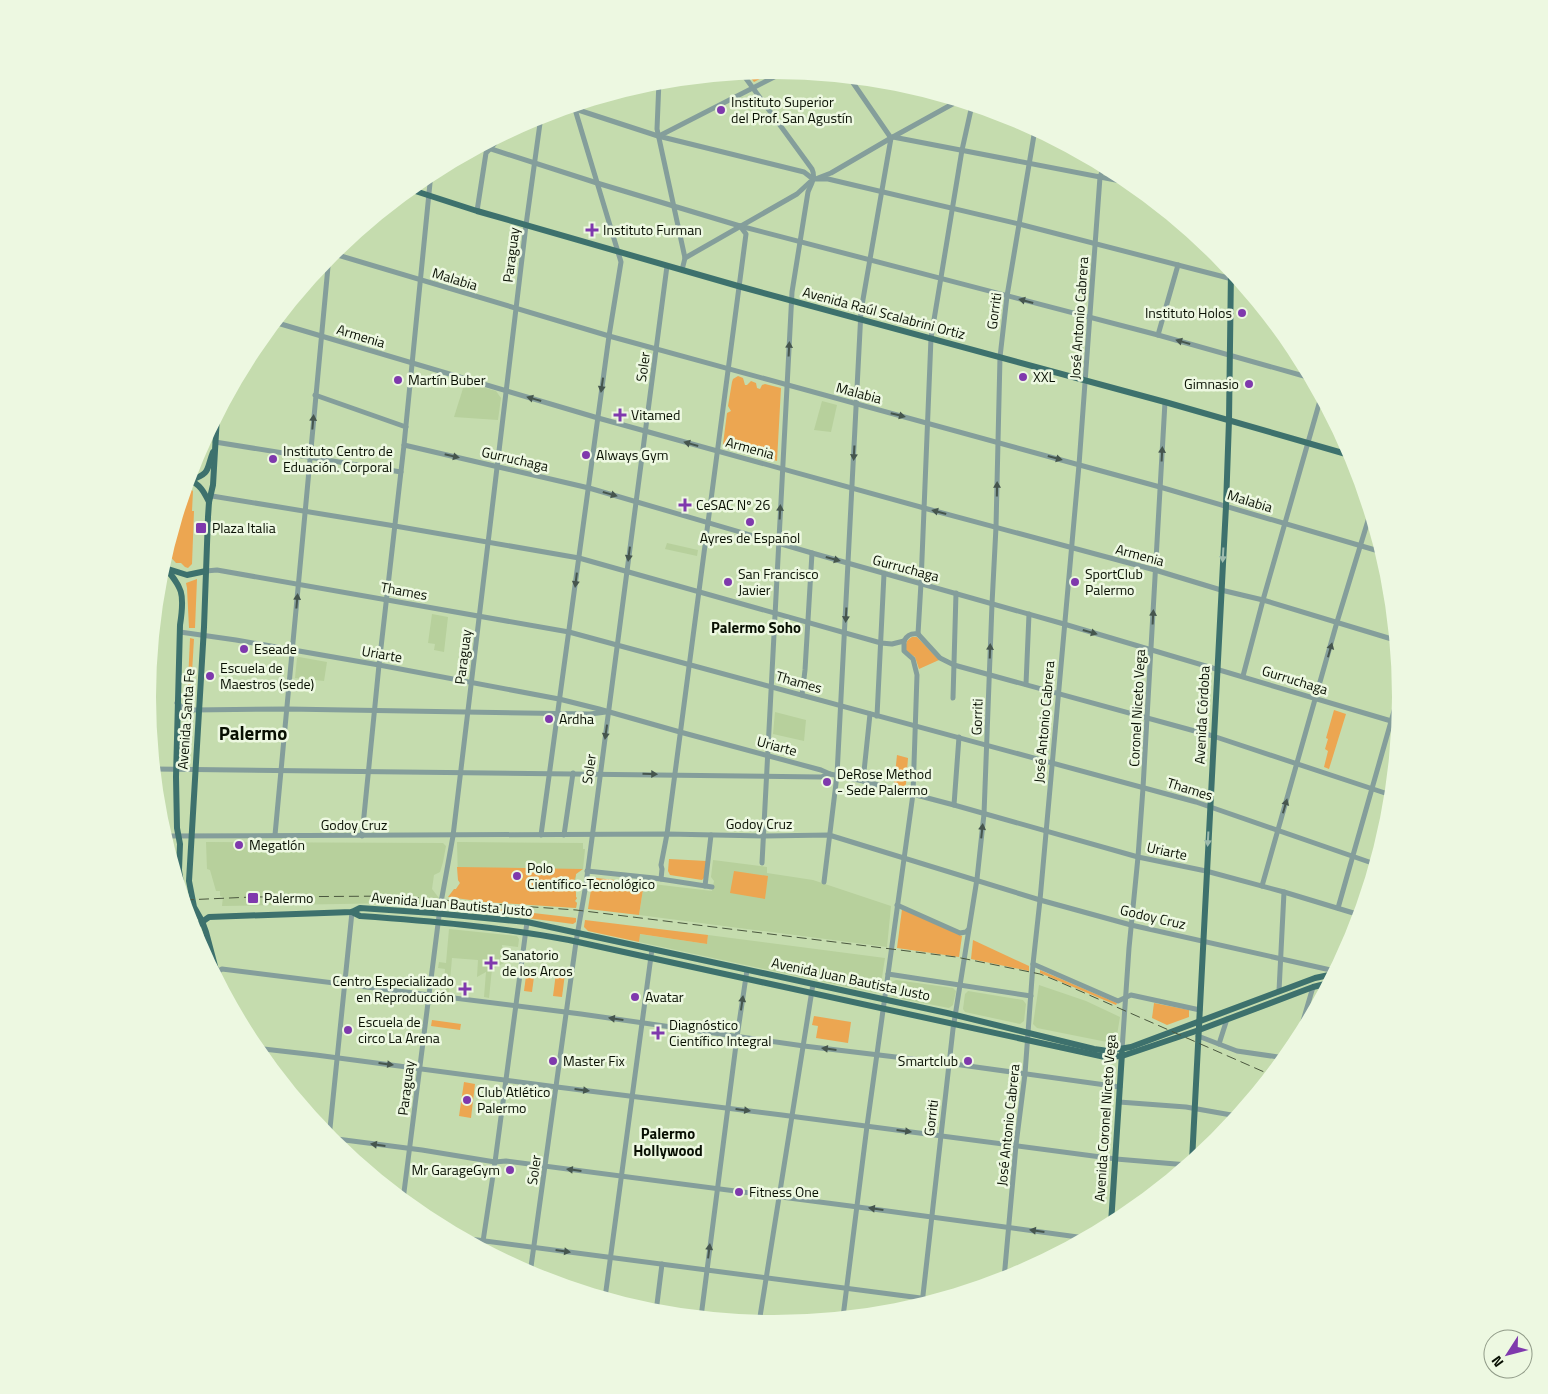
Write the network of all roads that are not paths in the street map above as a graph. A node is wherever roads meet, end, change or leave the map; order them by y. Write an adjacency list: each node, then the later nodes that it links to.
1 (770, 79): 4 (street)
2 (747, 80): 4 (street)
3 (854, 84): 13 (street)
4 (753, 88): 11 (street); 21 (street)
5 (658, 90): 11 (street)
6 (951, 105): 13 (street)
7 (581, 110): 11 (street)
8 (971, 111): 16 (street)
9 (574, 112): 24 (street)
10 (540, 125): 17 (street, Paraguay)
11 (658, 136): 21 (street); 28 (street)
12 (1034, 137): 18 (street, Gorriti)
13 (891, 138): 16 (street); 21 (street); 25 (street)
14 (490, 148): 17 (street)
15 (489, 149): 30 (street)
16 (962, 150): 18 (street); 29 (street)
17 (534, 162): 24 (street); 32 (street, Paraguay)
18 (1029, 162): 20 (street); 31 (street, Gorriti)
19 (1101, 173): 20 (street, José Antonio Cabrera)
20 (1100, 177): 22 (street); 35 (street, José Antonio Cabrera)
21 (813, 179): 25 (street); 33 (street); 34 (street)
22 (1111, 179)
23 (431, 183): 27 (street)
24 (597, 184): 28 (street); 36 (street)
25 (882, 192): 29 (street); 39 (street)
26 (418, 193): 27 (main road, Avenida Raúl Scalabrini Ortiz)
27 (430, 196): 30 (main road, Avenida Raúl Scalabrini Ortiz); 46 (street)
28 (674, 206): 33 (street); 38 (street)
29 (952, 208): 31 (street); 44 (street)
30 (477, 211): 32 (main road, Avenida Raúl Scalabrini Ortiz)
31 (1019, 224): 35 (street); 49 (street, Gorriti)
32 (526, 225): 36 (main road, Avenida Raúl Scalabrini Ortiz); 51 (street, Paraguay)
33 (740, 226): 34 (street); 38 (street); 48 (street)
34 (800, 241): 39 (street); 50 (street)
35 (1095, 244): 40 (street); 52 (street, José Antonio Cabrera)
36 (617, 251): 41 (main road, Avenida Raúl Scalabrini Ortiz); 57 (street)
37 (341, 256): 46 (street, Malabia)
38 (685, 258): 43 (street)
39 (870, 259): 44 (street); 53 (street)
40 (1178, 265): 45 (street); 55 (street)
41 (666, 266): 43 (main road, Avenida Raúl Scalabrini Ortiz); 59 (street, Soler)
42 (328, 270): 56 (street)
43 (682, 270): 48 (main road, Avenida Raúl Scalabrini Ortiz)
44 (940, 278): 49 (street); 58 (street)
45 (1229, 278)
46 (421, 281): 51 (street, Malabia); 62 (street)
47 (1231, 281): 60 (main road, Avenida Córdoba)
48 (738, 286): 50 (main road, Avenida Raúl Scalabrini Ortiz); 63 (street)
49 (1007, 296): 52 (street, one-way to 49); 61 (street, Gorriti)
50 (791, 300): 53 (main road, Avenida Raúl Scalabrini Ortiz); 66 (street, one-way to 50)
51 (515, 309): 57 (street, Malabia); 67 (street, Paraguay)
52 (1090, 318): 55 (street); 65 (street, José Antonio Cabrera)
53 (861, 320): 58 (main road, Avenida Raúl Scalabrini Ortiz); 70 (street)
54 (282, 324): 56 (street, Armenia)
55 (1158, 335): 60 (street, one-way to 55)
56 (321, 336): 62 (street, Armenia); 68 (street)
57 (609, 336): 59 (street, Malabia); 72 (street, one-way to 72)
58 (930, 338): 61 (main road, Avenida Raúl Scalabrini Ortiz); 74 (street)
59 (656, 350): 63 (street, Malabia); 76 (street, Soler)
60 (1230, 356): 64 (street); 73 (main road, Avenida Córdoba)
61 (1000, 357): 65 (main road, Avenida Raúl Scalabrini Ortiz); 79 (street, Gorriti)
62 (412, 364): 67 (street, Armenia); 75 (street)
63 (728, 369): 66 (street, Malabia); 83 (street)
64 (1301, 375)
65 (1086, 381): 69 (main road, Avenida Raúl Scalabrini Ortiz); 86 (street, José Antonio Cabrera)
66 (787, 385): 70 (street, Malabia); 88 (street)
67 (506, 390): 72 (street, Armenia, one-way to 67); 87 (street, Paraguay)
68 (315, 395): 75 (street); 85 (street, one-way to 68)
69 (1165, 402): 73 (main road, Avenida Raúl Scalabrini Ortiz); 92 (street, Coronel Niceto Vega, one-way to 69)
70 (856, 404): 74 (street, Malabia, one-way to 74); 94 (street, one-way to 94)
71 (1319, 406): 80 (street)
72 (598, 418): 76 (street, Armenia); 93 (street)
73 (1229, 420): 80 (main road, Avenida Raúl Scalabrini Ortiz); 97 (main road, Avenida Córdoba)
74 (927, 422): 79 (street, Malabia); 98 (street)
75 (406, 427): 81 (street)
76 (645, 431): 83 (street, Armenia, one-way to 76); 96 (street, Soler)
77 (216, 433): 78 (main road, Avenida Santa Fe)
78 (215, 442): 82 (main road, Avenida Santa Fe); 85 (street)
79 (998, 442): 86 (street, Malabia, one-way to 86); 104 (street, Gorriti, one-way to 79)
80 (1309, 444): 84 (main road, Avenida Raúl Scalabrini Ortiz); 101 (street)
81 (404, 445): 87 (street, Gurruchaga, one-way to 87); 89 (street)
82 (214, 451): 90 (main road, Avenida Santa Fe); 95 (main road, Avenida Santa Fe)
83 (717, 451): 88 (street, Armenia); 100 (street)
84 (1342, 453)
85 (310, 458): 89 (street); 99 (street)
86 (1079, 465): 92 (street, Malabia); 108 (street, José Antonio Cabrera)
87 (496, 466): 93 (street, Gurruchaga); 105 (street, Paraguay)
88 (782, 469): 94 (street, Armenia); 106 (street, one-way to 88)
89 (401, 472): 103 (street)
90 (197, 477)
91 (194, 484): 95 (main road)
92 (1160, 486): 97 (street, Malabia); 114 (street, Coronel Niceto Vega)
93 (589, 488): 96 (street, Gurruchaga, one-way to 96); 111 (street)
94 (852, 488): 98 (street, Armenia); 112 (street)
95 (210, 499): 99 (street); 115 (main road, Avenida Santa Fe)
96 (636, 502): 100 (street, Gurruchaga); 117 (street, Soler, one-way to 117)
97 (1226, 506): 101 (street, Malabia); 121 (main road, Avenida Córdoba, one-way to 121)
98 (924, 508): 104 (street, Armenia, one-way to 98); 120 (street)
99 (305, 510): 103 (street); 119 (street)
100 (707, 522): 106 (street, Gurruchaga); 122 (street)
101 (1285, 524): 107 (street, Malabia); 125 (street)
102 (1367, 524): 107 (street)
103 (395, 526): 105 (street); 124 (street)
104 (996, 527): 108 (street, Armenia); 126 (street, Gorriti)
105 (487, 542): 111 (street); 129 (street, Paraguay)
106 (778, 543): 110 (street, Gurruchaga); 127 (street)
107 (1361, 546): 109 (street, Malabia); 131 (street)
108 (1071, 547): 114 (street, Armenia); 132 (street, José Antonio Cabrera)
109 (1374, 550)
110 (812, 553): 112 (street, Gurruchaga, one-way to 112); 130 (street)
111 (579, 558): 117 (street); 134 (street, one-way to 134)
112 (848, 563): 118 (street, Gurruchaga); 135 (street, one-way to 135)
113 (170, 568): 115 (main road)
114 (1155, 570): 121 (street, Armenia); 143 (street, Coronel Niceto Vega, one-way to 114)
115 (206, 571): 119 (street, Thames); 137 (main road, Avenida Santa Fe)
116 (169, 572): 133 (main road, Avenida Santa Fe)
117 (627, 572): 122 (street); 141 (street, Soler)
118 (884, 574): 120 (street, Gurruchaga); 140 (street)
119 (298, 584): 124 (street, Thames); 142 (street, one-way to 119)
120 (921, 584): 123 (street, Gurruchaga); 136 (street)
121 (1221, 590): 125 (street, Armenia); 147 (main road, Avenida Córdoba)
122 (698, 592): 127 (street); 144 (street)
123 (956, 594): 126 (street, Gurruchaga); 146 (street)
124 (387, 599): 129 (street, Thames); 145 (street)
125 (1262, 600): 131 (street, Armenia); 149 (street)
126 (992, 604): 128 (street, Gurruchaga); 148 (street, Gorriti, one-way to 126)
127 (774, 613): 130 (street); 152 (street)
128 (1029, 614): 132 (street, Gurruchaga); 151 (street)
129 (479, 616): 134 (street, Thames); 150 (street, Paraguay)
130 (808, 622): 135 (street); 154 (street)
131 (1337, 622): 138 (street, Armenia); 156 (street, one-way to 131)
132 (1064, 624): 143 (street, Gurruchaga, one-way to 143); 153 (street, José Antonio Cabrera)
133 (180, 632): 137 (street, Uriarte); 158 (main road, Avenida Santa Fe)
134 (569, 632): 141 (street, Thames); 157 (street)
135 (845, 632): 140 (street); 159 (street)
136 (918, 634): 139 (street); 146 (street)
137 (204, 635): 142 (street, Uriarte); 161 (main road, Avenida Santa Fe)
138 (1389, 638)
139 (904, 641): 140 (street); 170 (street)
140 (881, 643): 167 (street)
141 (617, 645): 144 (street, Thames); 164 (street, Soler)
142 (292, 650): 145 (street, Uriarte); 160 (street)
143 (1151, 650): 147 (street, Gurruchaga); 168 (street, Coronel Niceto Vega)
144 (689, 664): 152 (street, Thames); 171 (street)
145 (380, 665): 150 (street, Uriarte); 162 (street)
146 (954, 665): 148 (street); 155 (street)
147 (1217, 669): 149 (street, Gurruchaga); 172 (main road, Avenida Córdoba)
148 (990, 674): 151 (street); 174 (street, Gorriti)
149 (1242, 676): 156 (street, Gurruchaga)
150 (471, 682): 157 (street, Uriarte); 163 (street, Paraguay)
151 (1026, 684): 153 (street)
152 (771, 686): 154 (street, Thames); 175 (street)
153 (1058, 694): 168 (street); 176 (street, José Antonio Cabrera)
154 (802, 695): 159 (street, Thames)
155 (953, 698)
156 (1316, 698): 169 (street, Gurruchaga); 177 (street)
157 (559, 699): 164 (street, Uriarte); 165 (street)
158 (177, 702): 161 (street); 179 (main road, Avenida Santa Fe)
159 (840, 705): 166 (street, Thames); 190 (street)
160 (287, 709): 161 (street); 162 (street); 181 (street)
161 (199, 710): 180 (main road, Avenida Santa Fe)
162 (375, 710): 163 (street); 182 (street)
163 (467, 712): 165 (street); 183 (street, Paraguay)
164 (608, 712): 165 (street); 171 (street, Uriarte); 186 (street, Soler, one-way to 186)
165 (557, 713): 184 (street)
166 (870, 714): 167 (street, Thames); 191 (street)
167 (877, 716): 170 (street, Thames)
168 (1148, 719): 172 (street); 192 (street, Coronel Niceto Vega)
169 (1391, 720): 193 (street)
170 (915, 726): 173 (street, Thames); 195 (street)
171 (680, 732): 175 (street, Uriarte); 187 (street)
172 (1213, 736): 177 (street); 197 (main road, Avenida Córdoba)
173 (959, 737): 174 (street, Thames); 196 (street)
174 (987, 745): 176 (street, Thames); 198 (street, Gorriti)
175 (768, 756): 188 (street, Uriarte); 189 (street)
176 (1052, 763): 192 (street, Thames); 199 (street, José Antonio Cabrera)
177 (1298, 764): 193 (street); 200 (street, one-way to 177)
178 (160, 769): 179 (street)
179 (176, 769): 180 (street); 213 (main road, Avenida Santa Fe)
180 (195, 769): 181 (street); 208 (main road, Avenida Santa Fe)
181 (281, 770): 182 (street); 202 (street)
182 (368, 772): 183 (street); 209 (street)
183 (460, 772): 184 (street); 210 (street, Paraguay)
184 (548, 773): 185 (street); 203 (street)
185 (573, 773): 186 (street); 204 (street)
186 (600, 774): 187 (street, one-way to 187); 205 (street, Soler)
187 (674, 774): 189 (street); 201 (street)
188 (830, 774): 189 (street); 190 (street, Uriarte)
189 (767, 775): 211 (street)
190 (837, 775): 191 (street, Uriarte); 207 (street)
191 (863, 781): 195 (street, Uriarte)
192 (1143, 788): 197 (street, Thames); 214 (street, Coronel Niceto Vega)
193 (1372, 788): 194 (street); 215 (street)
194 (1384, 793)
195 (912, 794): 196 (street, Uriarte); 216 (street)
196 (954, 805): 198 (street, Uriarte)
197 (1209, 806): 200 (street, Thames); 221 (main road, Avenida Córdoba, one-way to 221)
198 (984, 814): 199 (street, Uriarte); 223 (street, Gorriti, one-way to 198)
199 (1045, 831): 214 (street, Uriarte); 229 (street, José Antonio Cabrera)
200 (1278, 831): 215 (street, Thames); 226 (street)
201 (667, 834): 205 (street, Godoy Cruz); 206 (street, Godoy Cruz); 222 (street)
202 (276, 835): 208 (street, Godoy Cruz); 209 (street, Godoy Cruz)
203 (541, 835): 204 (street, Godoy Cruz); 210 (street, Godoy Cruz)
204 (564, 835): 205 (street, Godoy Cruz)
205 (591, 835): 220 (street, Soler)
206 (711, 835): 211 (street, Godoy Cruz); 225 (street)
207 (829, 835): 211 (street, Godoy Cruz); 216 (street, Godoy Cruz); 224 (street)
208 (192, 836): 213 (street, Godoy Cruz); 235 (main road, Avenida Santa Fe)
209 (362, 836): 210 (street, Godoy Cruz)
210 (453, 836): 234 (street, Paraguay)
211 (764, 836): 218 (street)
212 (172, 837): 213 (street, Godoy Cruz)
213 (179, 837): 219 (main road, Avenida Santa Fe)
214 (1138, 857): 221 (street, Uriarte); 239 (street, Coronel Niceto Vega)
215 (1353, 857): 217 (street, Thames); 231 (street)
216 (904, 858): 223 (street, Godoy Cruz); 230 (street)
217 (1369, 862)
218 (762, 863)
219 (179, 864)
220 (587, 871): 222 (street); 242 (street, Soler)
221 (1206, 872): 226 (street, Uriarte); 243 (main road, Avenida Córdoba)
222 (661, 879): 225 (street)
223 (977, 880): 229 (street, Godoy Cruz); 240 (street, Gorriti)
224 (824, 882)
225 (705, 886): 227 (street)
226 (1262, 886): 228 (street, Uriarte)
227 (712, 887)
228 (1284, 892): 231 (street, Uriarte); 248 (street)
229 (1040, 900): 239 (street, Godoy Cruz); 249 (street, José Antonio Cabrera)
230 (896, 905): 240 (street); 253 (street)
231 (1338, 908): 233 (street, Uriarte)
232 (352, 912): 234 (main road, Avenida Juan Bautista Justo); 235 (main road, Avenida Juan Bautista Justo); 236 (main road, Avenida Juan Bautista Justo); 256 (street)
233 (1353, 912)
234 (440, 913): 236 (street, Paraguay); 237 (main road, Avenida Juan Bautista Justo)
235 (202, 921): 238 (main road, Avenida Juan Bautista Justo); 245 (main road, Avenida Santa Fe)
236 (439, 922): 241 (main road, Avenida Juan Bautista Justo); 263 (street, Paraguay)
237 (527, 922): 241 (street); 242 (main road, Avenida Juan Bautista Justo)
238 (199, 923)
239 (1132, 924): 243 (street, Godoy Cruz); 265 (street, Coronel Niceto Vega)
240 (968, 930): 258 (street, Gorriti)
241 (526, 932): 244 (main road, Avenida Juan Bautista Justo); 267 (street)
242 (578, 933): 244 (street, Soler); 246 (main road, Avenida Juan Bautista Justo)
243 (1203, 941): 248 (street, Godoy Cruz); 270 (main road, Avenida Córdoba)
244 (576, 942): 247 (main road, Avenida Juan Bautista Justo); 271 (street, Soler)
245 (209, 946)
246 (652, 949): 247 (street); 251 (main road, Avenida Juan Bautista Justo)
247 (650, 958): 255 (main road, Avenida Juan Bautista Justo); 276 (street)
248 (1280, 958): 252 (street, Godoy Cruz); 261 (street)
249 (1033, 964): 264 (street, José Antonio Cabrera); 265 (street)
250 (220, 970): 256 (street)
251 (747, 970): 255 (street); 257 (main road, Avenida Juan Bautista Justo)
252 (1328, 970)
253 (888, 974): 258 (street); 266 (street)
254 (1326, 975): 261 (main road, Avenida Juan Bautista Justo)
255 (745, 978): 262 (main road, Avenida Juan Bautista Justo); 280 (street, one-way to 255)
256 (345, 984): 263 (street); 288 (street)
257 (813, 984): 262 (street); 266 (main road, Avenida Juan Bautista Justo)
258 (960, 984): 264 (street); 273 (street, Gorriti)
259 (1320, 985): 260 (main road, Avenida Juan Bautista Justo)
260 (1314, 987): 268 (street); 274 (main road, Avenida Juan Bautista Justo)
261 (1279, 991): 275 (main road, Avenida Juan Bautista Justo)
262 (812, 993): 269 (main road, Avenida Juan Bautista Justo); 283 (street)
263 (429, 995): 267 (street); 290 (street, Paraguay)
264 (1030, 996): 278 (street, José Antonio Cabrera)
265 (1126, 998): 270 (street); 272 (street, Coronel Niceto Vega)
266 (884, 1000): 269 (street); 273 (main road, Avenida Juan Bautista Justo)
267 (515, 1007): 271 (street); 292 (street)
268 (1307, 1009)
269 (883, 1010): 277 (main road, Avenida Juan Bautista Justo); 286 (street)
270 (1200, 1010): 275 (main road, Avenida Córdoba)
271 (567, 1013): 276 (street, one-way to 271); 293 (street, Soler)
272 (1124, 1014): 285 (street, Avenida Coronel Niceto Vega)
273 (955, 1015): 277 (street, Gorriti); 278 (main road, Avenida Juan Bautista Justo)
274 (1227, 1019): 279 (main road, Avenida Juan Bautista Justo); 282 (street)
275 (1199, 1021): 279 (main road, Avenida Córdoba); 285 (main road, Avenida Juan Bautista Justo)
276 (641, 1023): 280 (street); 295 (street)
277 (954, 1024): 281 (main road, Avenida Juan Bautista Justo); 289 (street, Gorriti)
278 (1028, 1032): 281 (street, José Antonio Cabrera); 285 (main road, Avenida Juan Bautista Justo)
279 (1199, 1033): 282 (street); 285 (main road, Avenida Juan Bautista Justo); 298 (main road, Avenida Córdoba)
280 (737, 1037): 283 (street); 297 (street)
281 (1027, 1041): 285 (main road, Avenida Juan Bautista Justo); 291 (street, José Antonio Cabrera)
282 (1219, 1044): 287 (street)
283 (804, 1046): 286 (street, one-way to 283); 300 (street)
284 (267, 1049): 288 (street)
285 (1122, 1053): 294 (main road, Avenida Coronel Niceto Vega)
286 (877, 1055): 289 (street); 301 (street)
287 (1276, 1057)
288 (338, 1058): 290 (street, one-way to 290); 302 (street)
289 (949, 1064): 291 (street); 303 (street, Gorriti)
290 (421, 1068): 292 (street); 306 (street, Paraguay)
291 (1025, 1074): 294 (street); 305 (street, José Antonio Cabrera)
292 (506, 1080): 293 (street); 309 (street)
293 (557, 1087): 295 (street, one-way to 295); 311 (street, Soler)
294 (1120, 1087): 296 (main road, Avenida Coronel Niceto Vega)
295 (633, 1096): 297 (street); 312 (street)
296 (1119, 1102): 298 (street); 308 (main road, Avenida Coronel Niceto Vega)
297 (728, 1108): 300 (street, one-way to 300); 313 (street)
298 (1196, 1109): 299 (street); 307 (main road, Avenida Córdoba)
299 (1230, 1115)
300 (792, 1116): 301 (street); 315 (street)
301 (867, 1126): 303 (street, one-way to 303); 316 (street)
302 (330, 1127)
303 (941, 1136): 305 (street); 318 (street, Gorriti)
304 (343, 1140): 306 (street, one-way to 304)
305 (1016, 1146): 308 (street); 319 (street, José Antonio Cabrera)
306 (410, 1149): 309 (street); 314 (street, Paraguay)
307 (1193, 1152)
308 (1116, 1159): 310 (street); 317 (main road, Avenida Coronel Niceto Vega)
309 (495, 1162): 311 (street); 321 (street)
310 (1179, 1164)
311 (546, 1167): 312 (street, one-way to 311); 322 (street, Soler)
312 (622, 1176): 313 (street); 323 (street)
313 (717, 1190): 315 (street); 326 (street, one-way to 313)
314 (404, 1191)
315 (778, 1197): 316 (street); 328 (street)
316 (858, 1207): 318 (street, one-way to 316); 329 (street)
317 (1112, 1214)
318 (932, 1217): 319 (street); 331 (street, Gorriti)
319 (1009, 1228): 320 (street, one-way to 319); 327 (street, José Antonio Cabrera)
320 (1074, 1237)
321 (483, 1241): 322 (street)
322 (534, 1247): 323 (street, one-way to 323); 325 (street, Soler)
323 (611, 1258): 324 (street); 330 (street)
324 (662, 1264): 326 (street); 333 (street)
325 (531, 1265)
326 (707, 1270): 328 (street); 334 (street)
327 (1005, 1270)
328 (766, 1278): 329 (street); 336 (street)
329 (847, 1289): 332 (street); 335 (street)
330 (606, 1292)
331 (923, 1297)
332 (911, 1299)
333 (657, 1304)
334 (702, 1311)
335 (844, 1311)
336 (760, 1315)

